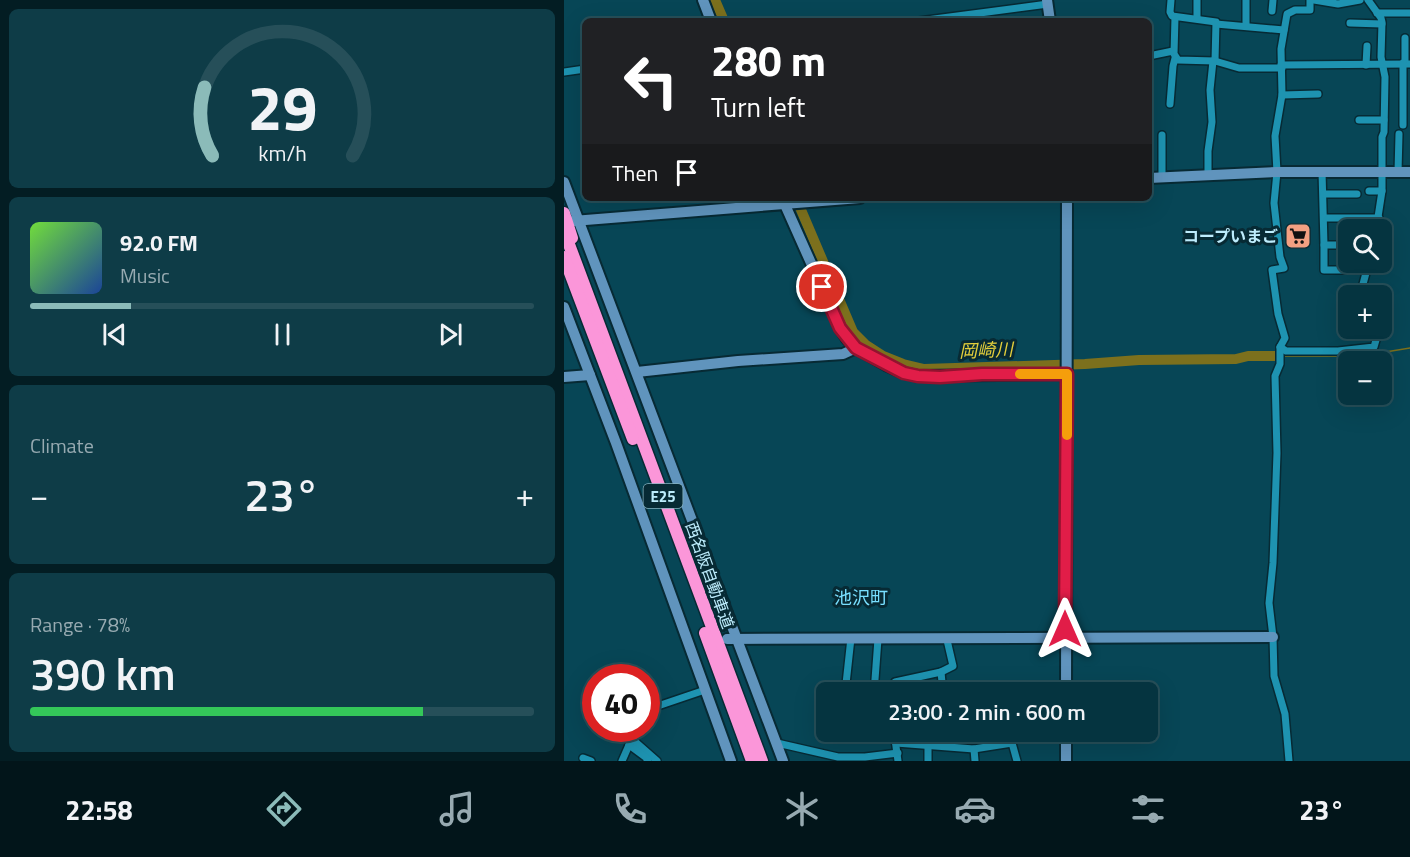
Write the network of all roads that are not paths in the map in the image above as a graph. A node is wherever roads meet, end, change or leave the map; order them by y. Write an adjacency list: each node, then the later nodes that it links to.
1 (703, 0): 16 (street)
2 (1171, 0): 15 (street)
3 (1197, 0): 19 (street)
4 (1246, 0): 23 (street)
5 (1272, 0): 11 (street)
6 (1295, 0): 12 (street)
7 (1312, 0): 8 (street); 12 (street)
8 (1360, 0)
9 (1368, 0): 13 (street)
10 (1048, 2): 17 (street); 18 (street)
11 (1272, 10)
12 (1294, 10): 24 (street)
13 (1377, 13): 14 (street); 22 (street)
14 (1410, 13)
15 (1175, 17): 19 (street); 27 (street)
16 (710, 18)
17 (939, 18)
18 (1050, 18)
19 (1197, 18): 21 (street)
20 (1350, 23): 22 (street)
21 (1216, 24): 23 (street); 29 (street)
22 (1382, 24): 30 (street)
23 (1246, 26): 24 (street)
24 (1284, 30): 33 (street)
25 (1407, 41): 31 (street)
26 (1367, 46): 32 (street)
27 (1174, 55): 28 (street); 29 (street); 38 (street)
28 (1152, 57)
29 (1214, 61): 33 (street); 49 (street)
30 (1382, 63): 31 (street); 32 (street); 40 (street)
31 (1406, 63): 41 (street)
32 (1366, 64): 33 (street)
33 (1282, 67): 36 (street)
34 (582, 69): 35 (street)
35 (564, 72)
36 (1282, 95): 37 (street); 45 (street)
37 (1315, 95)
38 (1170, 104)
39 (1359, 120): 40 (street)
40 (1384, 120): 46 (street)
41 (1403, 124)
42 (1399, 134): 47 (street)
43 (1161, 135): 50 (street)
44 (1322, 171): 45 (street); 46 (street); 55 (street)
45 (1277, 172): 49 (street); 73 (street)
46 (1383, 172): 47 (street); 54 (street)
47 (1398, 172): 48 (street)
48 (1410, 172)
49 (1208, 175): 50 (street)
50 (1162, 177): 51 (street)
51 (1152, 178)
52 (564, 182): 60 (street)
53 (1369, 191): 54 (street)
54 (1382, 191): 62 (street)
55 (1324, 194): 56 (street); 61 (street)
56 (1357, 194)
57 (819, 201): 59 (street)
58 (1067, 201): 76 (street)
59 (785, 202): 60 (street); 72 (street)
60 (572, 218): 74 (highway); 75 (street)
61 (1323, 218): 62 (street); 64 (street)
62 (1379, 218)
63 (564, 231): 74 (highway, 西名阪自動車道 / E25)
64 (1323, 245): 65 (street); 68 (street)
65 (1338, 245)
66 (564, 257): 69 (highway, 西名阪自動車道 / E25)
67 (564, 263): 69 (highway)
68 (1338, 269)
69 (576, 288): 108 (highway, 西名阪自動車道 / E25)
70 (564, 307): 77 (street)
71 (1376, 339): 73 (street)
72 (856, 348): 75 (street); 76 (street)
73 (1280, 348): 79 (street)
74 (613, 362): 109 (highway, 西名阪自動車道 / E25)
75 (637, 372): 82 (street)
76 (1067, 372): 81 (street)
77 (590, 375): 78 (street); 91 (street)
78 (564, 377)
79 (1273, 637): 81 (street); 115 (street)
80 (851, 638): 82 (street); 83 (street); 86 (street)
81 (1065, 638): 84 (street); 90 (street)
82 (732, 639): 96 (street)
83 (878, 639): 84 (street); 87 (street)
84 (947, 640): 85 (street)
85 (941, 672): 88 (street); 89 (street)
86 (846, 682)
87 (875, 682)
88 (895, 682)
89 (942, 682)
90 (1066, 682)
91 (705, 690): 92 (street); 107 (street)
92 (660, 705)
93 (630, 742): 104 (street); 105 (street); 106 (street)
94 (944, 742): 100 (street)
95 (1066, 742): 114 (street)
96 (777, 743): 103 (street); 110 (street)
97 (896, 743): 99 (street); 102 (street)
98 (1012, 743): 101 (street); 113 (street)
99 (928, 745): 100 (street); 111 (street)
100 (944, 746): 101 (street)
101 (974, 750): 112 (street)
102 (898, 757): 103 (street)
103 (865, 759)
104 (622, 761)
105 (647, 761)
106 (657, 761)
107 (731, 761)
108 (752, 761)
109 (762, 761)
110 (783, 761)
111 (928, 761)
112 (975, 761)
113 (1017, 761)
114 (1066, 761)
115 (1289, 761)

